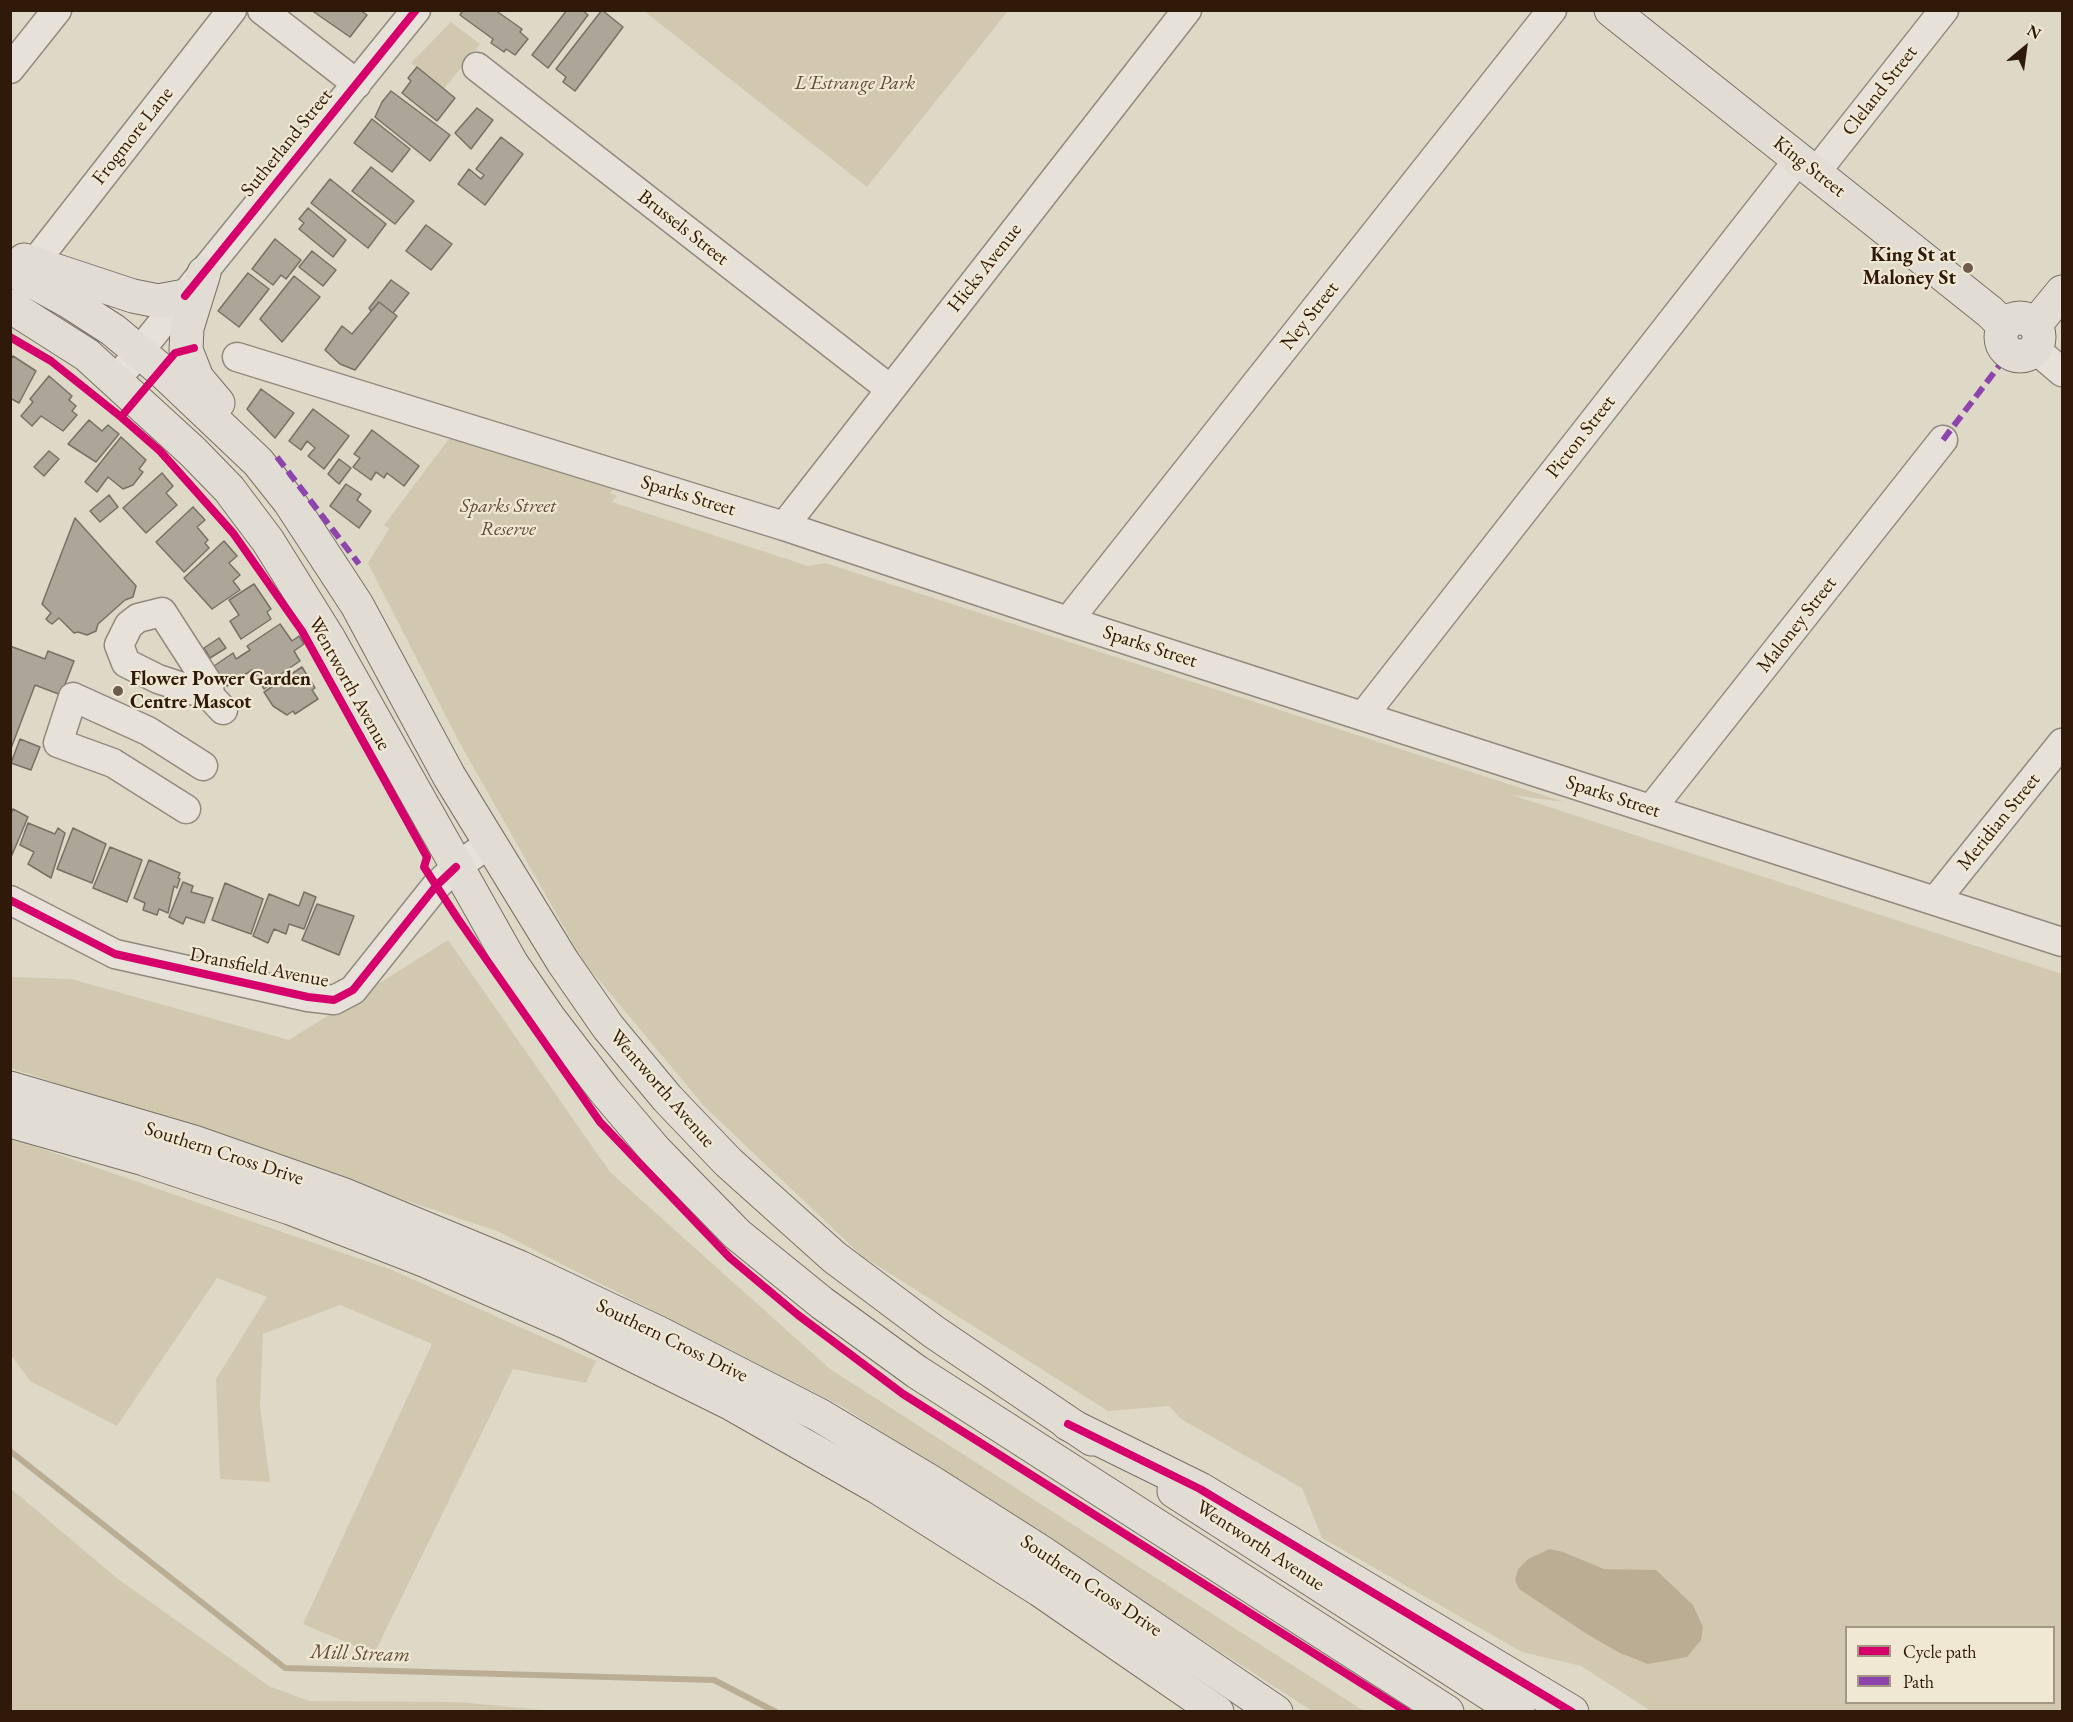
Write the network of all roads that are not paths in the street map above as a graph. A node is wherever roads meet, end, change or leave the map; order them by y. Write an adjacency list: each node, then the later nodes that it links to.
1 (57, 10): 10 (street)
2 (232, 10): 13 (street, Frogmore Lane)
3 (262, 10): 11 (street)
4 (416, 10): 11 (street, Sutherland Street)
5 (1187, 10): 22 (street, Hicks Avenue)
6 (1552, 10): 26 (street, Ney Street)
7 (1611, 10): 12 (main road, King Street)
8 (1944, 10): 12 (street, Cleland Street)
9 (477, 67): 22 (street, Brussels Street)
10 (10, 69)
11 (357, 84): 14 (street, Sutherland Street)
12 (1808, 166): 17 (main road, King Street); 27 (street, Picton Street)
13 (19, 263): 14 (main road); 18 (main road, Wentworth Avenue)
14 (194, 285): 18 (street, Sutherland Street); 24 (main road)
15 (2062, 292): 17 (main road)
16 (10, 306): 21 (main road, Wentworth Avenue)
17 (2024, 334): 20 (street, King Street)
18 (140, 352): 21 (street, Sutherland Street); 24 (main road, Wentworth Avenue)
19 (237, 357): 25 (street, Sparks Street)
20 (2062, 372)
21 (116, 380): 33 (main road, Wentworth Avenue)
22 (890, 389): 25 (street, Hicks Avenue)
23 (1943, 440): 31 (street, Maloney Street)
24 (258, 462): 32 (main road, Wentworth Avenue)
25 (784, 526): 26 (street, Sparks Street)
26 (1068, 621): 27 (street, Sparks Street)
27 (1363, 716): 31 (street, Sparks Street)
28 (2062, 743): 35 (street, Meridian Street)
29 (203, 766): 30 (street)
30 (186, 809)
31 (1651, 809): 35 (street, Sparks Street)
32 (489, 844): 33 (street, Dransfield Avenue); 39 (main road, Wentworth Avenue)
33 (456, 867): 34 (street, Dransfield Avenue); 42 (main road, Wentworth Avenue)
34 (10, 900)
35 (1935, 901): 36 (street, Sparks Street)
36 (2062, 942)
37 (10, 1088): 41 (main road, Southern Cross Drive)
38 (10, 1121): 40 (main road, Southern Cross Drive)
39 (1068, 1424): 43 (main road, Wentworth Avenue); 44 (main road)
40 (1217, 1712)
41 (1276, 1712)
42 (1447, 1712)
43 (1518, 1712)
44 (1572, 1712)

